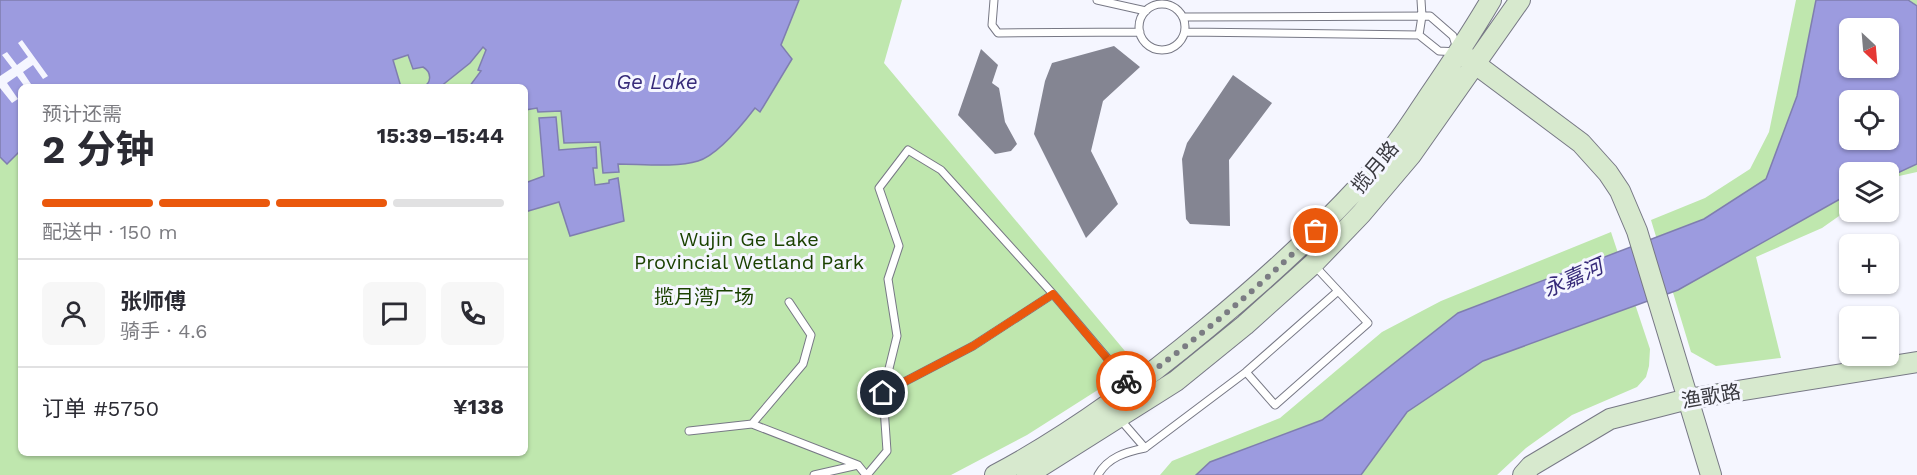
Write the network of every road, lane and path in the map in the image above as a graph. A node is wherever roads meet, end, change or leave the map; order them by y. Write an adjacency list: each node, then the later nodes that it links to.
1 (994, 0): 10 (lane)
2 (1097, 0): 7 (lane)
3 (1421, 0): 8 (lane)
4 (1491, 0): 13 (street, 揽月路)
5 (1520, 0): 14 (street, 揽月路)
6 (1159, 2): 7 (lane); 9 (lane)
7 (1146, 11): 10 (lane)
8 (1422, 16): 9 (lane); 12 (lane); 13 (lane)
9 (1184, 17): 11 (lane)
10 (1140, 32): 11 (lane)
11 (1185, 32): 12 (lane)
12 (1419, 35): 13 (lane)
13 (1458, 52): 14 (street); 21 (street, 揽月路)
14 (1476, 64): 15 (street, 揽月路); 23 (street)
15 (1313, 264): 16 (lane); 24 (street, 揽月路)
16 (1338, 291): 20 (lane); 20 (lane)
17 (1053, 294): 21 (lane); 22 (lane); 22 (lane)
18 (789, 302): 25 (lane)
19 (1917, 362): 23 (street, 渔歌路)
20 (1246, 372): 27 (lane)
21 (1131, 387): 31 (street, 揽月路)
22 (883, 393): 30 (lane)
23 (1688, 399): 34 (street, 渔歌路); 35 (street)
24 (1119, 418): 27 (lane); 32 (street, 揽月路)
25 (752, 424): 26 (lane); 28 (lane)
26 (689, 431)
27 (1145, 448): 33 (lane)
28 (858, 465): 29 (lane); 30 (lane)
29 (814, 475)
30 (866, 475)
31 (995, 475)
32 (1027, 475)
33 (1098, 475)
34 (1523, 475)
35 (1711, 475)

